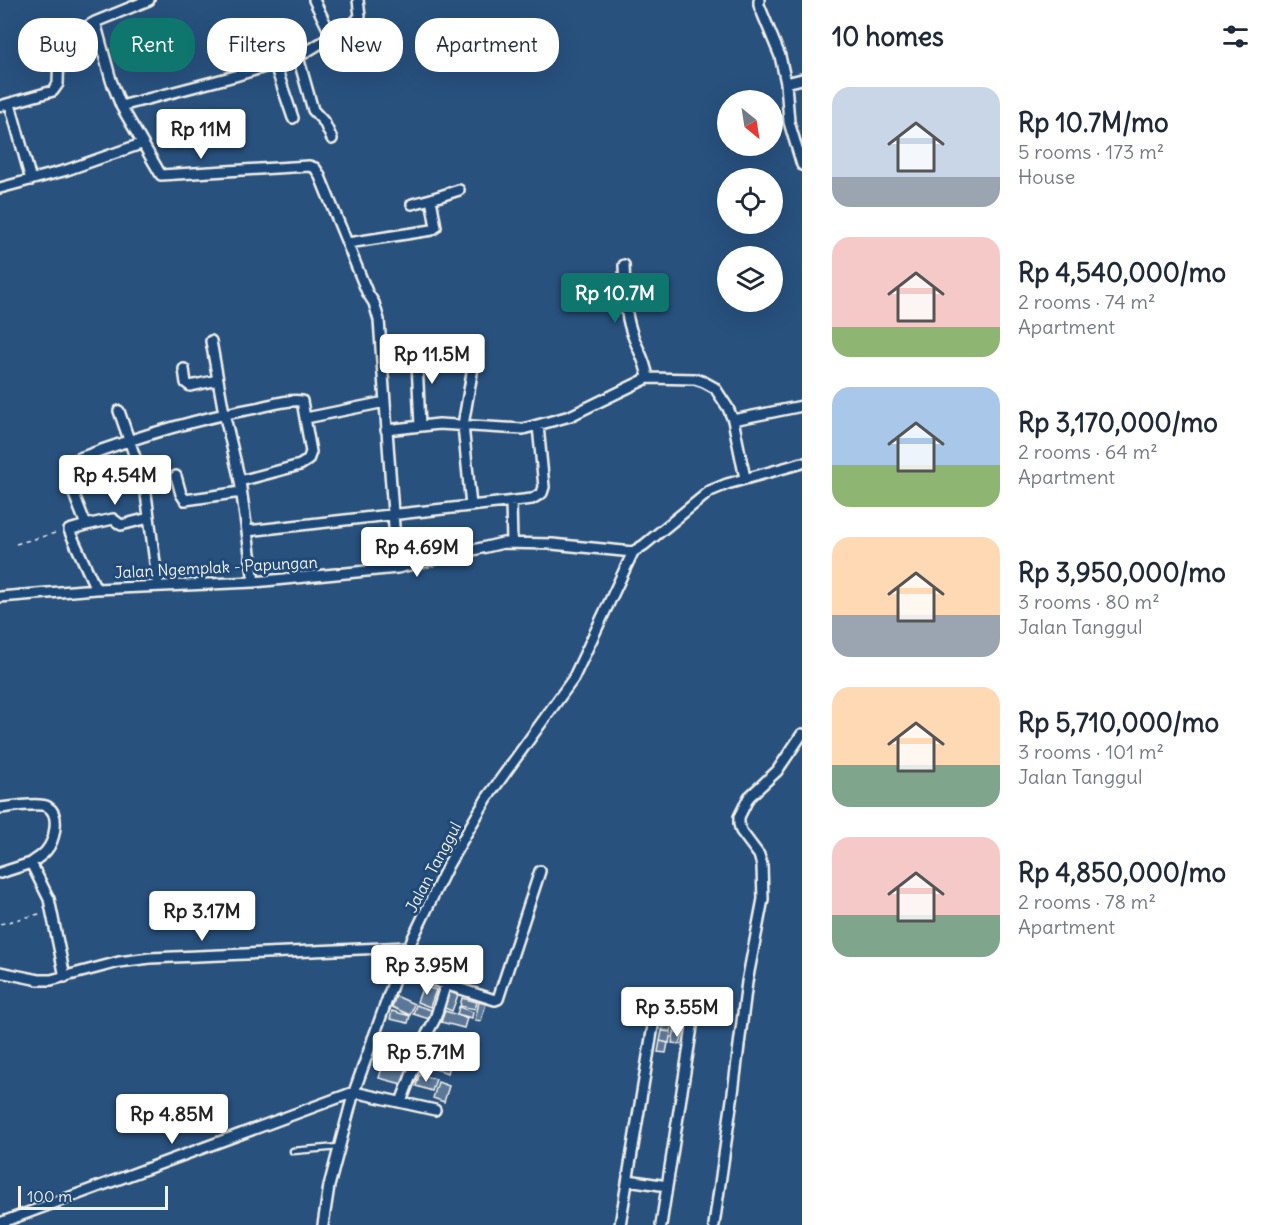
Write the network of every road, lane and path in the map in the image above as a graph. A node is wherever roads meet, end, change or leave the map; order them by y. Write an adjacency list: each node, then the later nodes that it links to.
1 (149, 0): 7 (street)
2 (315, 0): 5 (street)
3 (358, 0): 6 (street)
4 (759, 0): 14 (street)
5 (323, 18)
6 (358, 18)
7 (98, 21)
8 (98, 30): 16 (street)
9 (58, 72): 15 (street)
10 (248, 72): 16 (street)
11 (277, 72): 17 (street)
12 (302, 72): 18 (street)
13 (802, 79): 14 (street)
14 (786, 82): 20 (street)
15 (5, 105): 21 (street)
16 (121, 106): 19 (street)
17 (293, 118)
18 (332, 139)
19 (141, 144): 21 (street); 26 (street)
20 (802, 165)
21 (31, 180): 22 (street)
22 (0, 188)
23 (459, 190): 24 (street)
24 (431, 199): 25 (street); 26 (street)
25 (412, 204)
26 (348, 243): 34 (street)
27 (624, 264): 32 (street)
28 (211, 341): 33 (street)
29 (414, 350): 41 (street)
30 (476, 350): 40 (street)
31 (184, 369): 33 (street)
32 (648, 378): 39 (street); 42 (street)
33 (218, 380): 37 (street)
34 (386, 402): 38 (street); 43 (street)
35 (802, 406): 39 (street)
36 (119, 411): 44 (street)
37 (224, 413): 38 (street); 44 (street); 49 (street)
38 (306, 418): 49 (street)
39 (733, 420): 48 (street)
40 (463, 425): 41 (street); 42 (street); 53 (street)
41 (420, 426): 43 (street)
42 (538, 426): 52 (street)
43 (386, 430): 54 (street)
44 (129, 439): 45 (street); 55 (street)
45 (77, 459)
46 (802, 463): 48 (street)
47 (176, 476): 51 (street)
48 (745, 478): 61 (street)
49 (240, 481): 51 (street)
50 (72, 489): 56 (street)
51 (241, 492): 58 (street)
52 (511, 501): 53 (street); 59 (street)
53 (471, 506): 54 (street)
54 (393, 516): 58 (street); 62 (street)
55 (149, 518): 56 (street); 64 (street)
56 (86, 525): 57 (street)
57 (69, 530): 60 (path); 65 (street)
58 (247, 531): 63 (street)
59 (512, 543): 61 (street, Jalan Ngemplak - Papungan); 62 (street, Jalan Ngemplak - Papungan)
60 (16, 544)
61 (633, 552): 74 (street, Jalan Tanggul)
62 (397, 568): 63 (street, Jalan Ngemplak - Papungan)
63 (254, 582): 64 (street, Jalan Ngemplak - Papungan)
64 (158, 586): 65 (street, Jalan Ngemplak - Papungan)
65 (96, 589): 66 (street, Jalan Ngemplak - Papungan)
66 (0, 597)
67 (802, 734): 92 (street)
68 (0, 808): 69 (street)
69 (31, 863): 71 (street); 72 (street)
70 (540, 871): 78 (street)
71 (0, 873)
72 (52, 911): 73 (path); 77 (street)
73 (0, 924)
74 (408, 947): 75 (street, Jalan Tanggul); 77 (street)
75 (398, 969): 78 (street); 79 (street, Jalan Tanggul)
76 (0, 972): 77 (street)
77 (65, 978)
78 (446, 983): 80 (street)
79 (373, 1038): 80 (street); 81 (street, Jalan Tanggul)
80 (421, 1050): 82 (street)
81 (354, 1092): 82 (street); 84 (street, Jalan Tanggul); 88 (street)
82 (401, 1102): 83 (street)
83 (435, 1110)
84 (339, 1147): 85 (lane); 89 (street, Jalan Tanggul)
85 (293, 1151)
86 (628, 1180): 87 (street); 87 (street); 90 (street)
87 (667, 1186): 91 (street)
88 (0, 1223)
89 (323, 1225)
90 (620, 1225)
91 (661, 1225)
92 (714, 1225)

